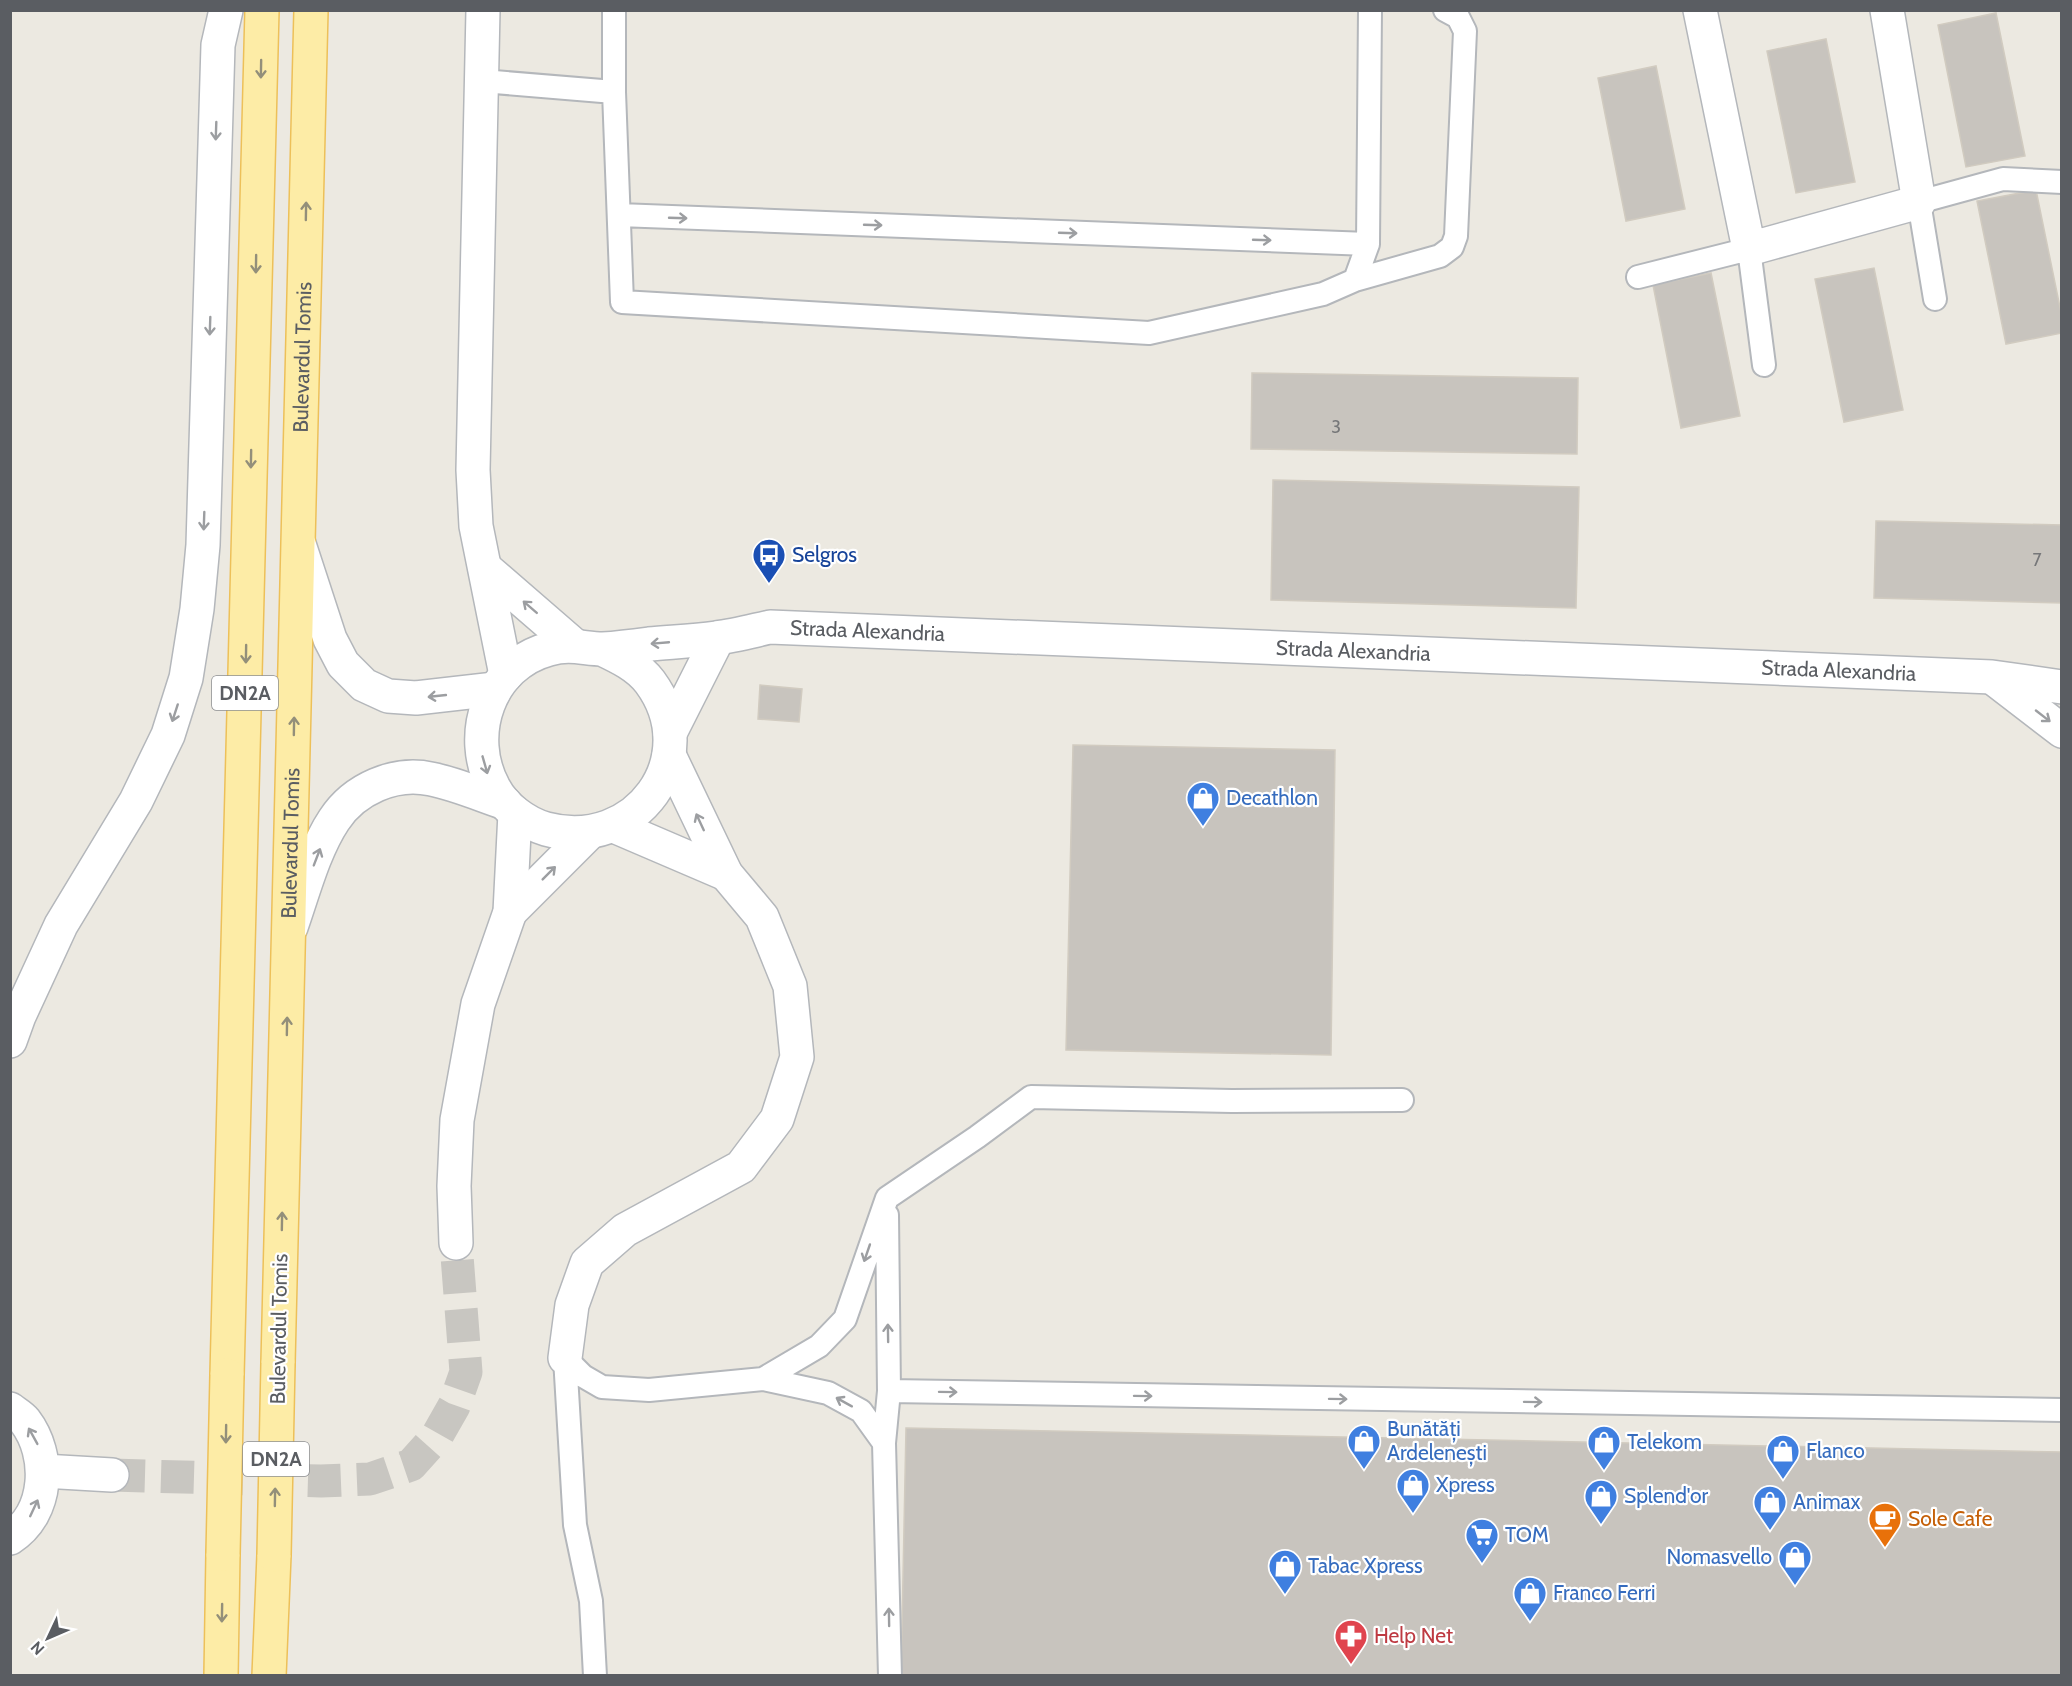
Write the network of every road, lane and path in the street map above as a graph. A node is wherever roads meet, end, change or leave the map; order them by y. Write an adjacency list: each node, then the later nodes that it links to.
1 (226, 10): 35 (street, one-way to 35)
2 (262, 10): 48 (main road, DN2A, one-way to 48, bridge)
3 (311, 10): 21 (main road, Bulevardul Tomis / DN2A, one-way to 3)
4 (483, 10): 10 (street)
5 (614, 10): 11 (lane)
6 (1370, 10): 15 (lane)
7 (1445, 10): 18 (lane)
8 (1700, 10): 16 (street)
9 (1887, 10): 13 (street)
10 (482, 81): 11 (lane); 22 (street)
11 (614, 92): 14 (lane)
12 (2061, 182): 13 (lane)
13 (1919, 202): 16 (street); 19 (lane)
14 (620, 215): 15 (lane, one-way to 15); 18 (lane)
15 (1368, 244): 18 (lane)
16 (1749, 249): 17 (lane); 20 (lane)
17 (1638, 277)
18 (1355, 280)
19 (1935, 299)
20 (1764, 365)
21 (299, 542): 26 (street, one-way to 21); 34 (main road, Bulevardul Tomis / DN2A, one-way to 21)
22 (484, 568): 24 (street, one-way to 22); 26 (street)
23 (718, 638): 24 (street, Strada Alexandria, one-way to 24); 25 (street, Strada Alexandria); 29 (street)
24 (588, 647): 26 (street); 29 (street)
25 (1992, 677): 27 (street, Strada Alexandria); 28 (street, one-way to 28)
26 (501, 682): 30 (street, one-way to 30)
27 (2061, 687)
28 (2061, 731)
29 (669, 744): 31 (street); 32 (street, one-way to 29)
30 (510, 808): 31 (street); 33 (street); 34 (street, one-way to 30)
31 (601, 830): 32 (street); 33 (street, one-way to 31)
32 (726, 874): 39 (street)
33 (510, 912): 38 (street)
34 (289, 932): 49 (main road, Bulevardul Tomis / DN2A, one-way to 34, bridge)
35 (10, 1041)
36 (1402, 1100): 37 (lane)
37 (886, 1198): 40 (lane, one-way to 40); 41 (lane, one-way to 37)
38 (456, 1243)
39 (565, 1358): 40 (lane); 50 (lane)
40 (763, 1379): 44 (lane, one-way to 40)
41 (889, 1391): 43 (lane, one-way to 43); 44 (lane)
42 (10, 1409): 45 (street, one-way to 42)
43 (2061, 1410)
44 (884, 1443): 51 (lane, one-way to 44)
45 (43, 1471): 46 (street); 47 (street, one-way to 45)
46 (112, 1475)
47 (10, 1538)
48 (221, 1676)
49 (269, 1676)
50 (595, 1676)
51 (890, 1676)

